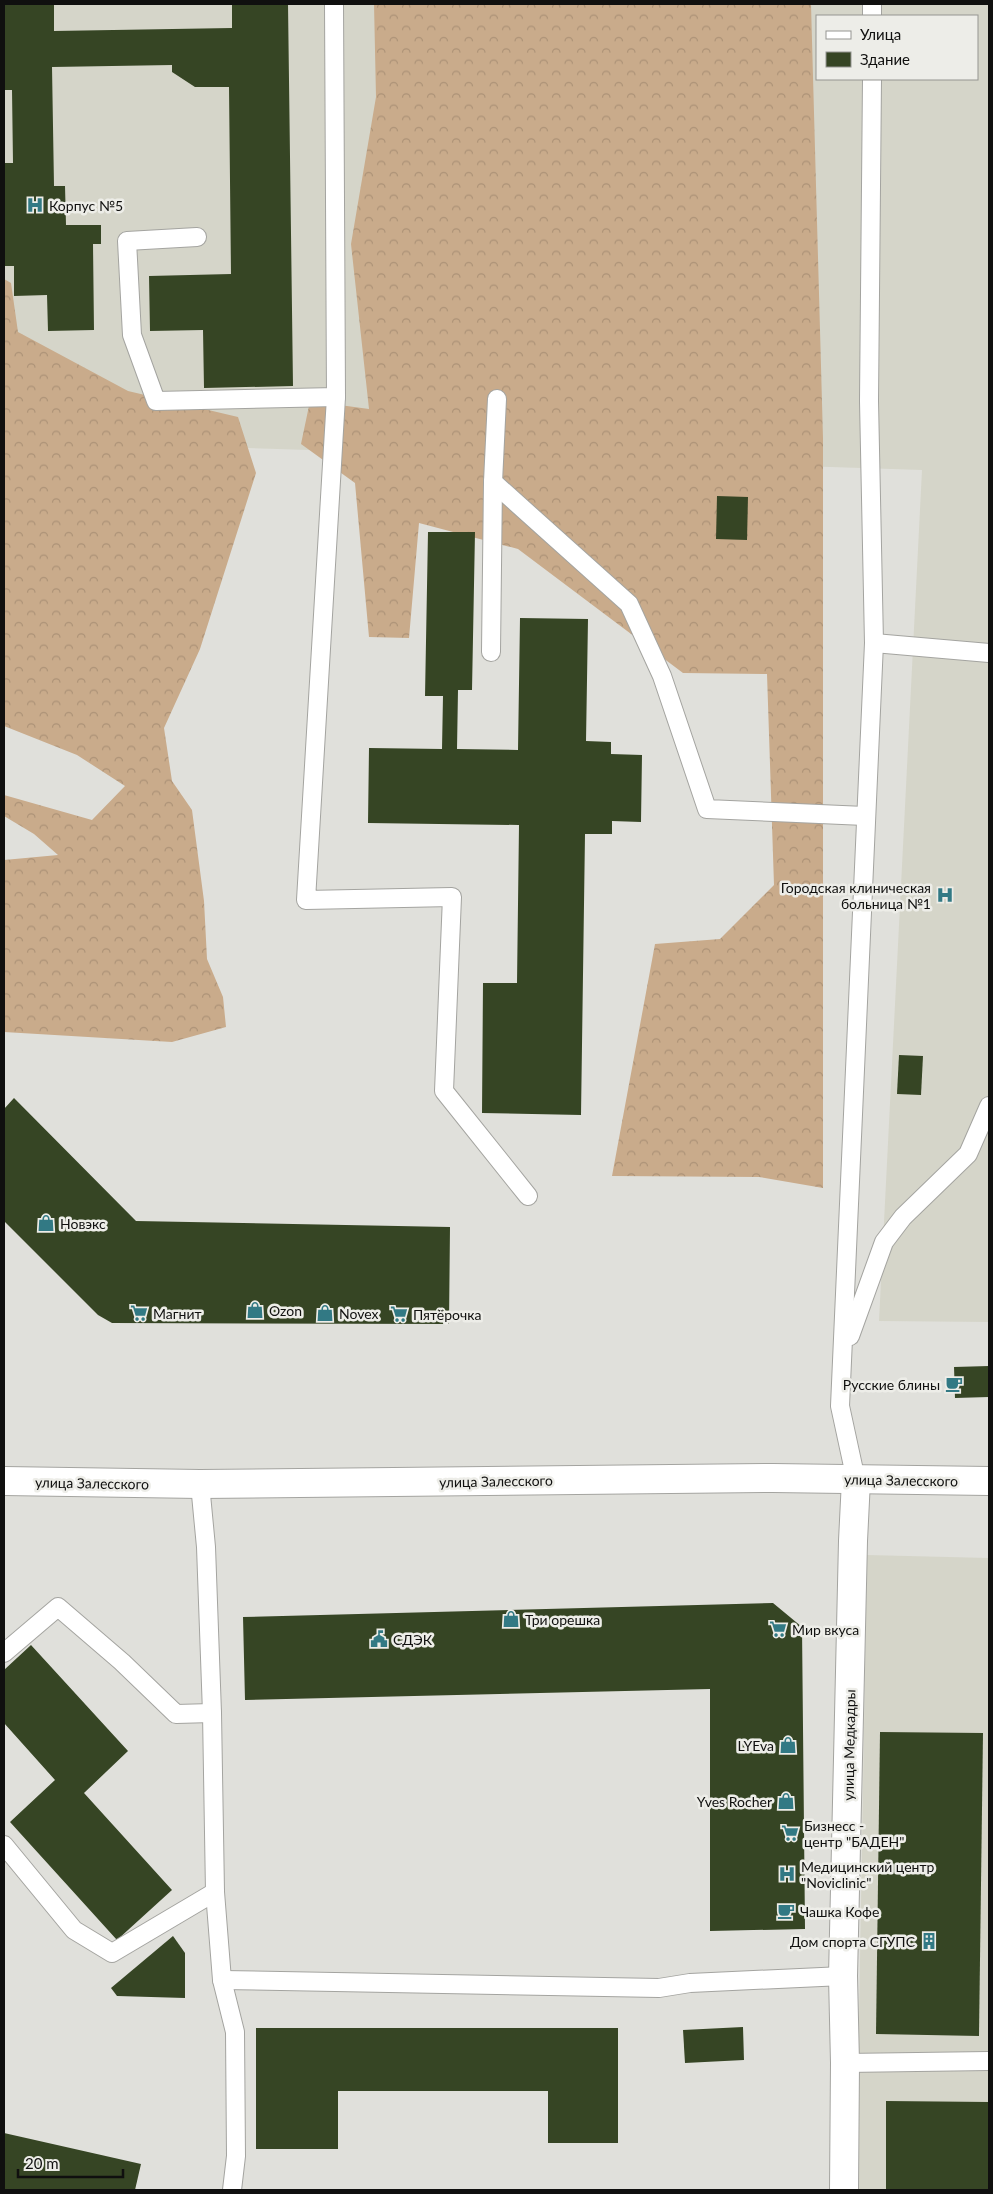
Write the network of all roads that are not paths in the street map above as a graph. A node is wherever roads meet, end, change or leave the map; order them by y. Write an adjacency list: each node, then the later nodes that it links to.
1 (334, 4): 4 (lane)
2 (872, 80): 7 (lane)
3 (197, 237): 4 (lane)
4 (336, 397): 12 (lane)
5 (497, 399): 6 (lane)
6 (493, 482): 8 (lane); 10 (lane)
7 (874, 643): 9 (lane); 10 (lane)
8 (491, 652)
9 (989, 653)
10 (865, 816): 13 (lane)
11 (989, 1106): 13 (lane)
12 (528, 1196)
13 (844, 1351): 14 (lane)
14 (856, 1480): 16 (main road, улица Залесского); 17 (main road, улица Залесского); 22 (main road, улица Медкадры)
15 (4, 1481): 17 (main road, улица Залесского)
16 (989, 1481)
17 (200, 1484): 19 (lane)
18 (4, 1653): 19 (lane)
19 (212, 1713): 21 (lane)
20 (4, 1845): 21 (lane)
21 (215, 1892): 23 (lane)
22 (842, 1976): 23 (lane); 25 (main road, улица Медкадры)
23 (222, 1980): 26 (lane)
24 (989, 2061): 25 (lane)
25 (846, 2063): 27 (main road, улица Медкадры)
26 (232, 2190)
27 (844, 2190)

